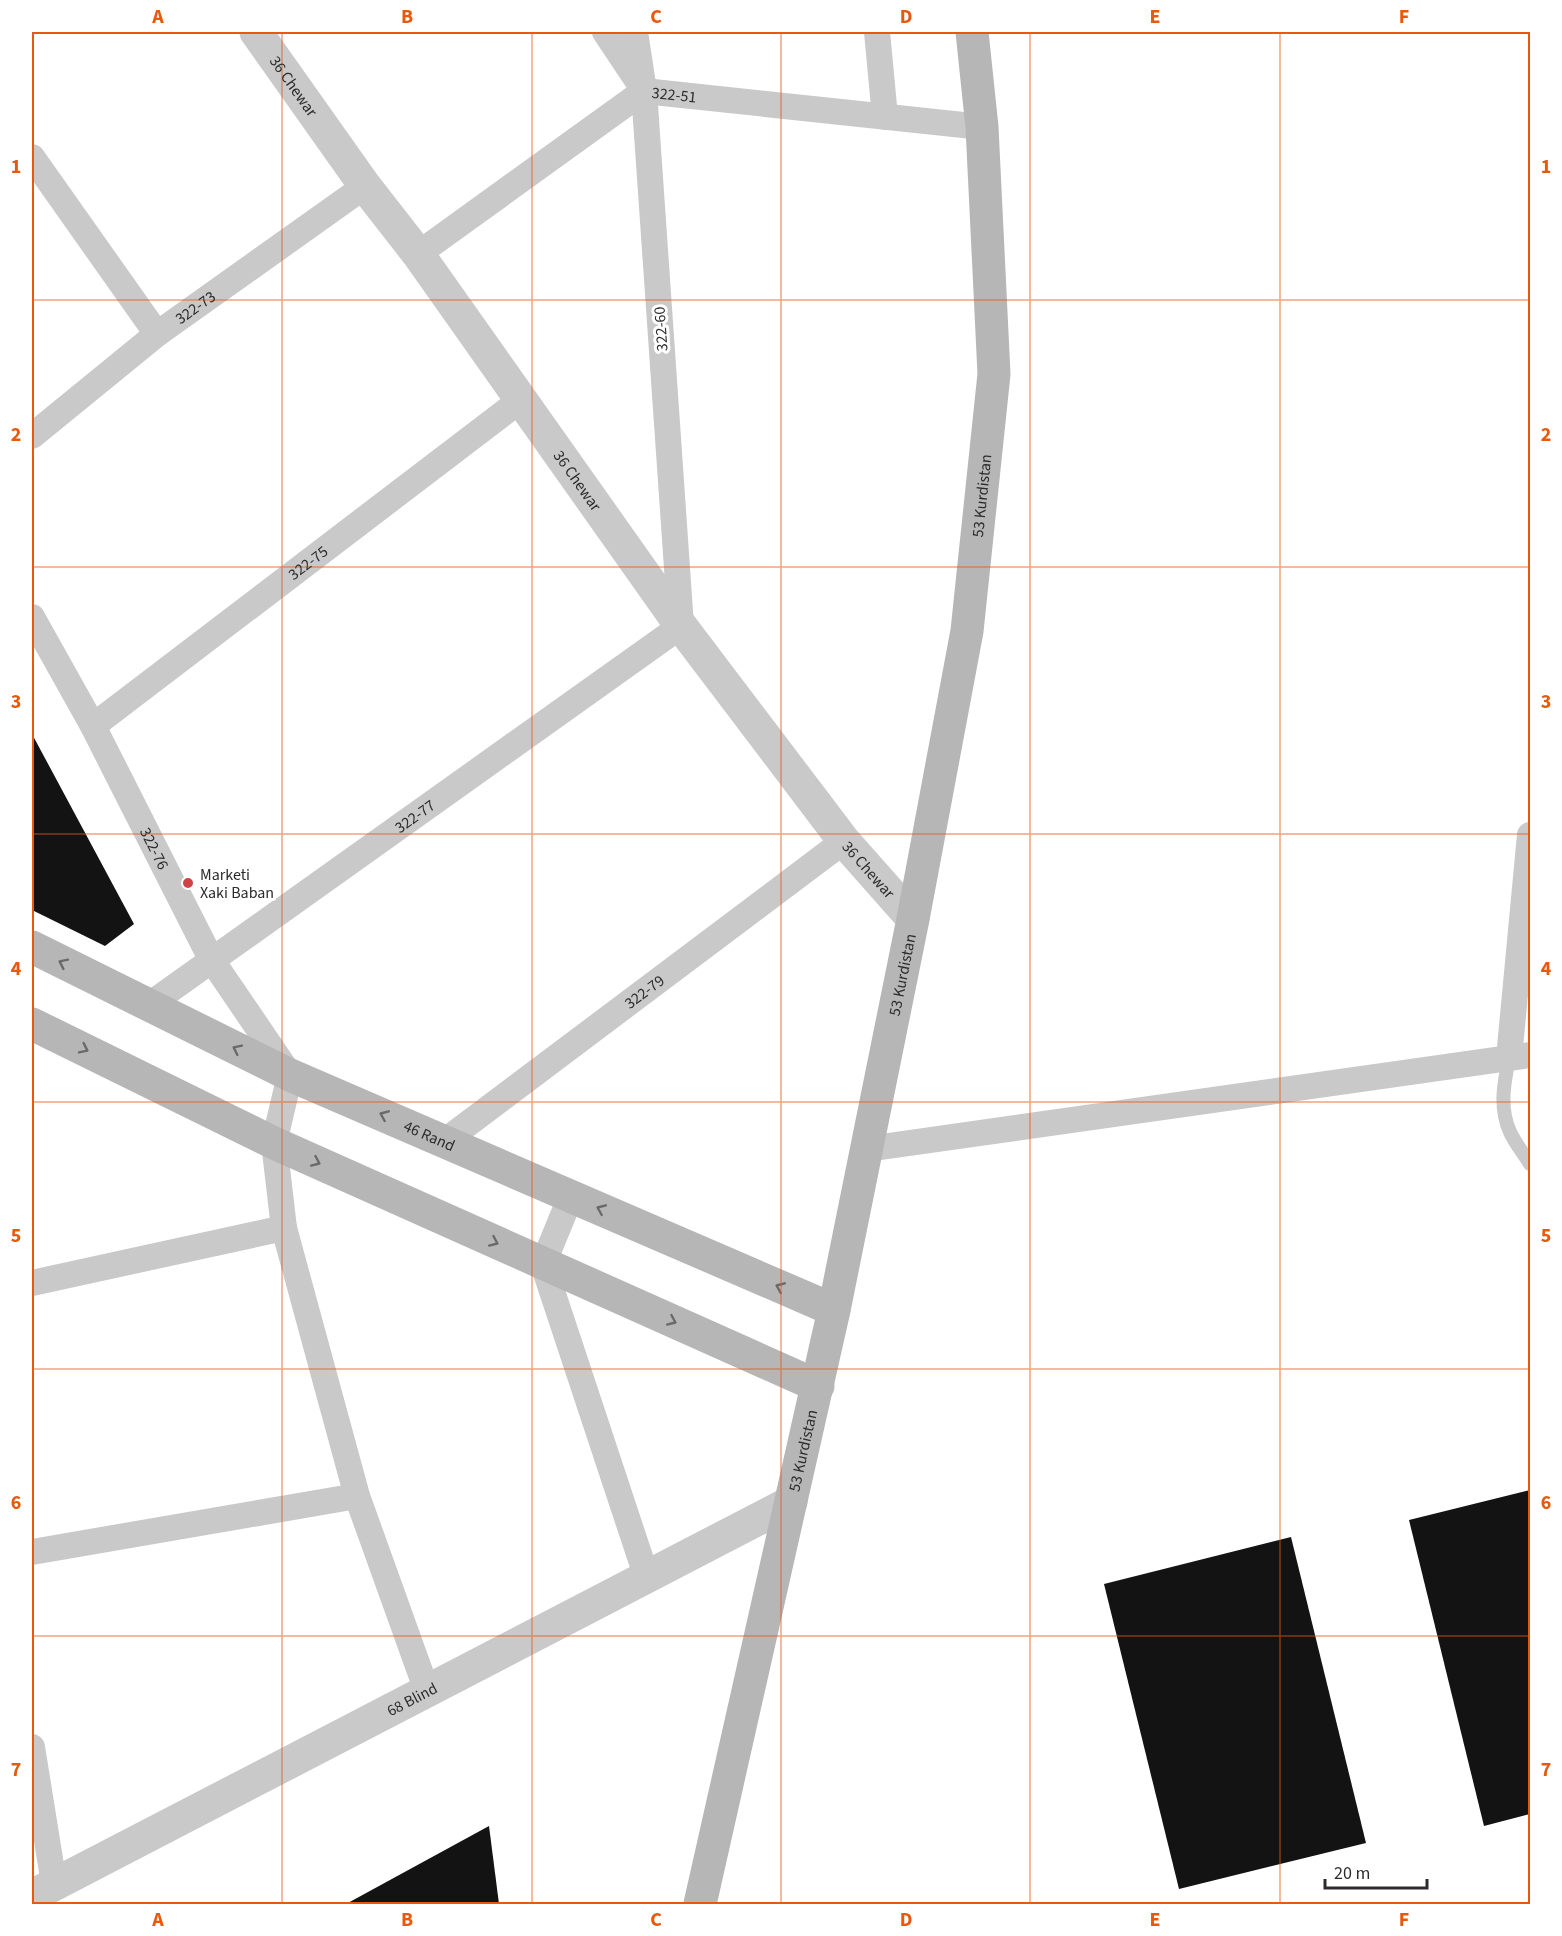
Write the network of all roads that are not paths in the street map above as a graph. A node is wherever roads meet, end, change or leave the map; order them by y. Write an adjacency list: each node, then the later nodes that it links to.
1 (256, 32): 10 (street, 36 Chewar)
2 (605, 32): 6 (street)
3 (635, 32): 6 (street, 322-60)
4 (877, 32): 7 (street)
5 (972, 32): 8 (main road, 53 Kurdistan)
6 (644, 91): 7 (street, 322-51); 11 (street, 322-51); 16 (street, 322-60)
7 (885, 117): 8 (street, 322-51)
8 (982, 126): 20 (main road, 53 Kurdistan)
9 (32, 157): 12 (street)
10 (365, 186): 11 (street, 36 Chewar); 12 (street, 322-73)
11 (418, 254): 13 (street, 36 Chewar)
12 (157, 334): 14 (street, 322-73)
13 (522, 399): 16 (street, 36 Chewar); 17 (street, 322-75)
14 (32, 436)
15 (32, 617): 17 (street, 322-76)
16 (681, 626): 19 (street, 36 Chewar); 22 (street, 322-77)
17 (93, 726): 22 (street, 322-76)
18 (1530, 835): 25 (street)
19 (844, 841): 20 (street, 36 Chewar); 27 (street, 322-79)
20 (913, 919): 29 (main road, 53 Kurdistan)
21 (32, 947): 23 (main road, 46 Rand, one-way to 21)
22 (211, 959): 23 (street, 322-77); 26 (street, 322-76)
23 (149, 1005): 26 (main road, 46 Rand, one-way to 23)
24 (32, 1023): 28 (main road, one-way to 28)
25 (1520, 1057): 29 (street); 30 (lane)
26 (290, 1075): 27 (main road, 46 Rand, one-way to 26); 28 (street)
27 (445, 1141): 31 (main road, 46 Rand)
28 (274, 1143): 32 (street); 33 (main road, one-way to 33)
29 (867, 1149): 35 (main road, 53 Kurdistan)
30 (1530, 1164)
31 (571, 1196): 33 (street); 35 (main road, 46 Rand, one-way to 31)
32 (284, 1228): 34 (street); 37 (street)
33 (543, 1264): 36 (main road, one-way to 36); 40 (street)
34 (32, 1283)
35 (834, 1310): 36 (main road, 53 Kurdistan)
36 (818, 1386): 38 (main road, 53 Kurdistan)
37 (357, 1496): 39 (street); 41 (street)
38 (791, 1502): 40 (street, 68 Blind); 44 (main road, 53 Kurdistan)
39 (32, 1552)
40 (647, 1578): 41 (street, 68 Blind)
41 (427, 1691): 43 (street, 68 Blind)
42 (32, 1748): 43 (street)
43 (43, 1890)
44 (700, 1905)

